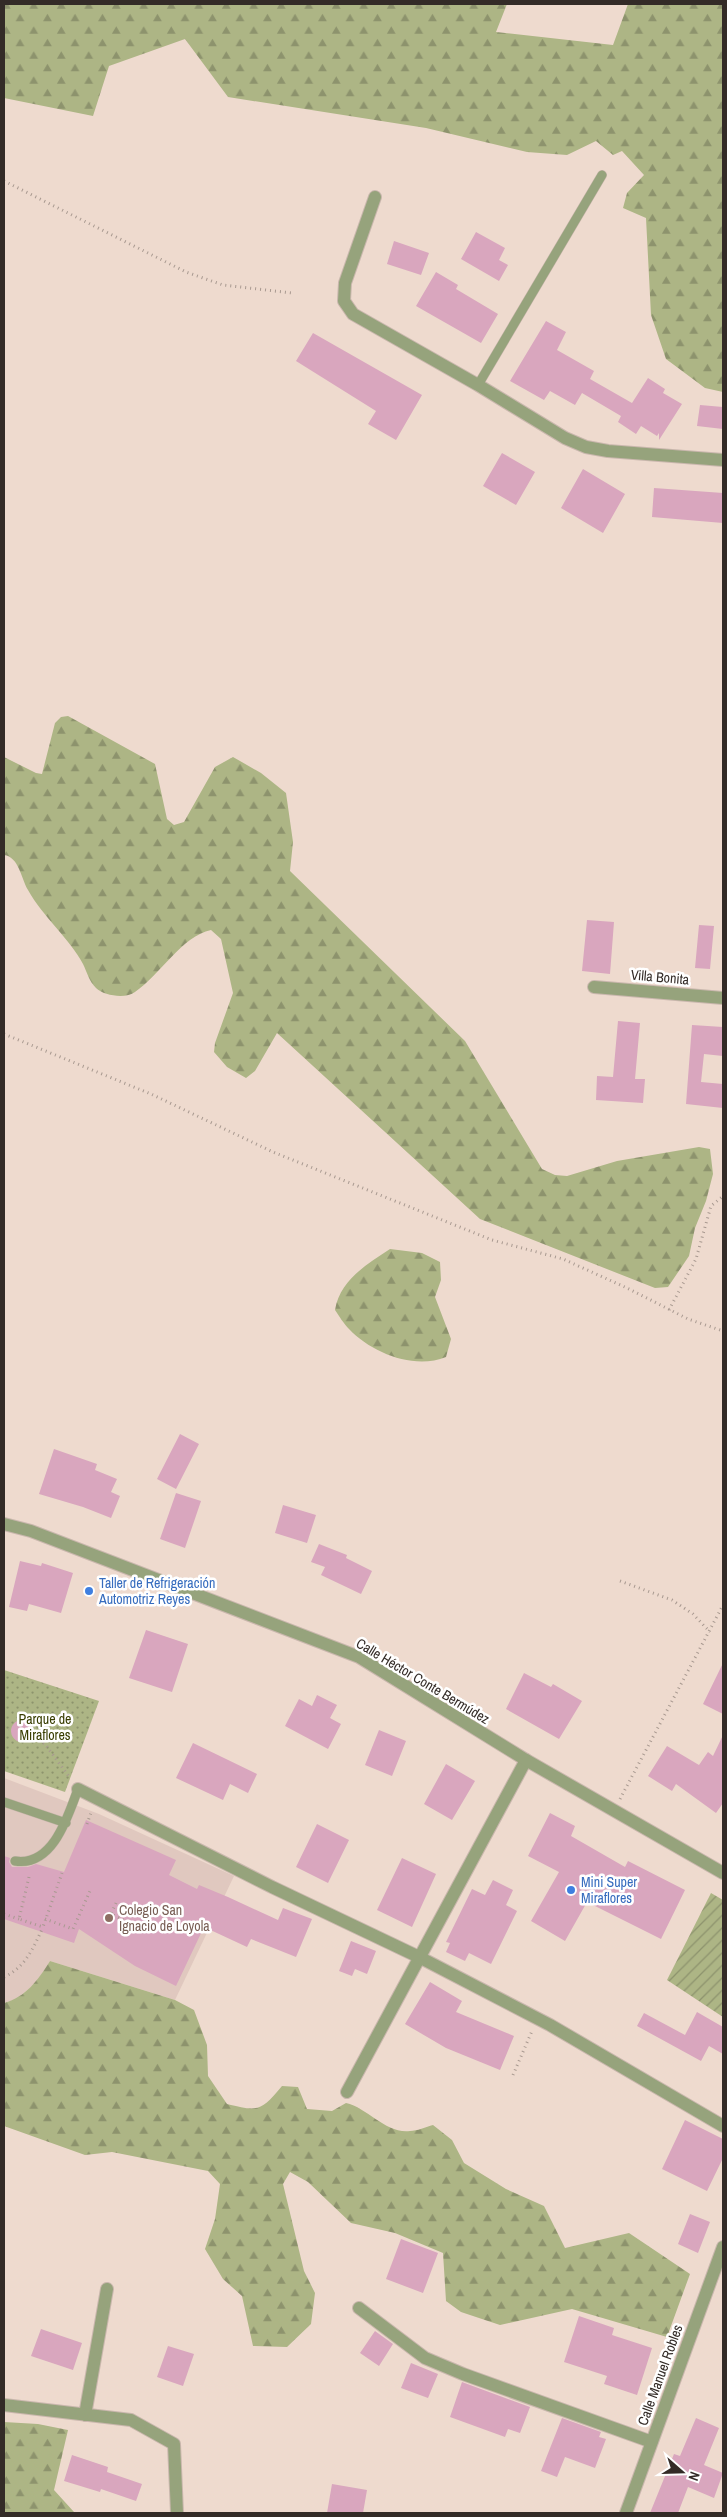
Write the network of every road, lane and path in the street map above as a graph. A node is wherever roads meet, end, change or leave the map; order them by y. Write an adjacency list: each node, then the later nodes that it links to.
1 (602, 175): 5 (lane)
2 (4, 181): 4 (path)
3 (375, 197): 5 (street)
4 (292, 293)
5 (478, 385): 6 (street)
6 (723, 460)
7 (594, 987): 8 (street, Villa Bonita)
8 (723, 998)
9 (4, 1034): 11 (path)
10 (722, 1197): 11 (path)
11 (669, 1310): 12 (path)
12 (723, 1331)
13 (4, 1524): 20 (street, Calle Héctor Conte Bermúdez)
14 (620, 1581): 16 (path)
15 (723, 1605): 16 (path)
16 (710, 1632): 23 (path)
17 (4, 1727): 18 (path)
18 (9, 1729)
19 (30, 1736): 21 (path)
20 (526, 1760): 23 (street, Calle Héctor Conte Bermúdez); 36 (street)
21 (78, 1789): 24 (lane); 36 (street)
22 (4, 1802): 24 (lane)
23 (614, 1810): 27 (street, Calle Héctor Conte Bermúdez)
24 (66, 1823): 25 (lane)
25 (15, 1861)
26 (62, 1873): 32 (path)
27 (723, 1873)
28 (29, 1877): 33 (path)
29 (90, 1891): 32 (path)
30 (116, 1903): 34 (path)
31 (4, 1914): 33 (path)
32 (46, 1918): 35 (path)
33 (18, 1919): 35 (path)
34 (136, 1926)
35 (42, 1928): 37 (path)
36 (419, 1957): 38 (street); 40 (street)
37 (4, 1977)
38 (537, 2019): 39 (path); 41 (street)
39 (513, 2075)
40 (347, 2092)
41 (723, 2126)
42 (723, 2247): 47 (street, Calle Manuel Robles)
43 (107, 2289): 46 (street)
44 (359, 2308): 47 (street)
45 (4, 2405): 46 (street)
46 (85, 2415): 48 (street)
47 (652, 2442): 49 (street, Calle Manuel Robles)
48 (178, 2513)
49 (626, 2513)

